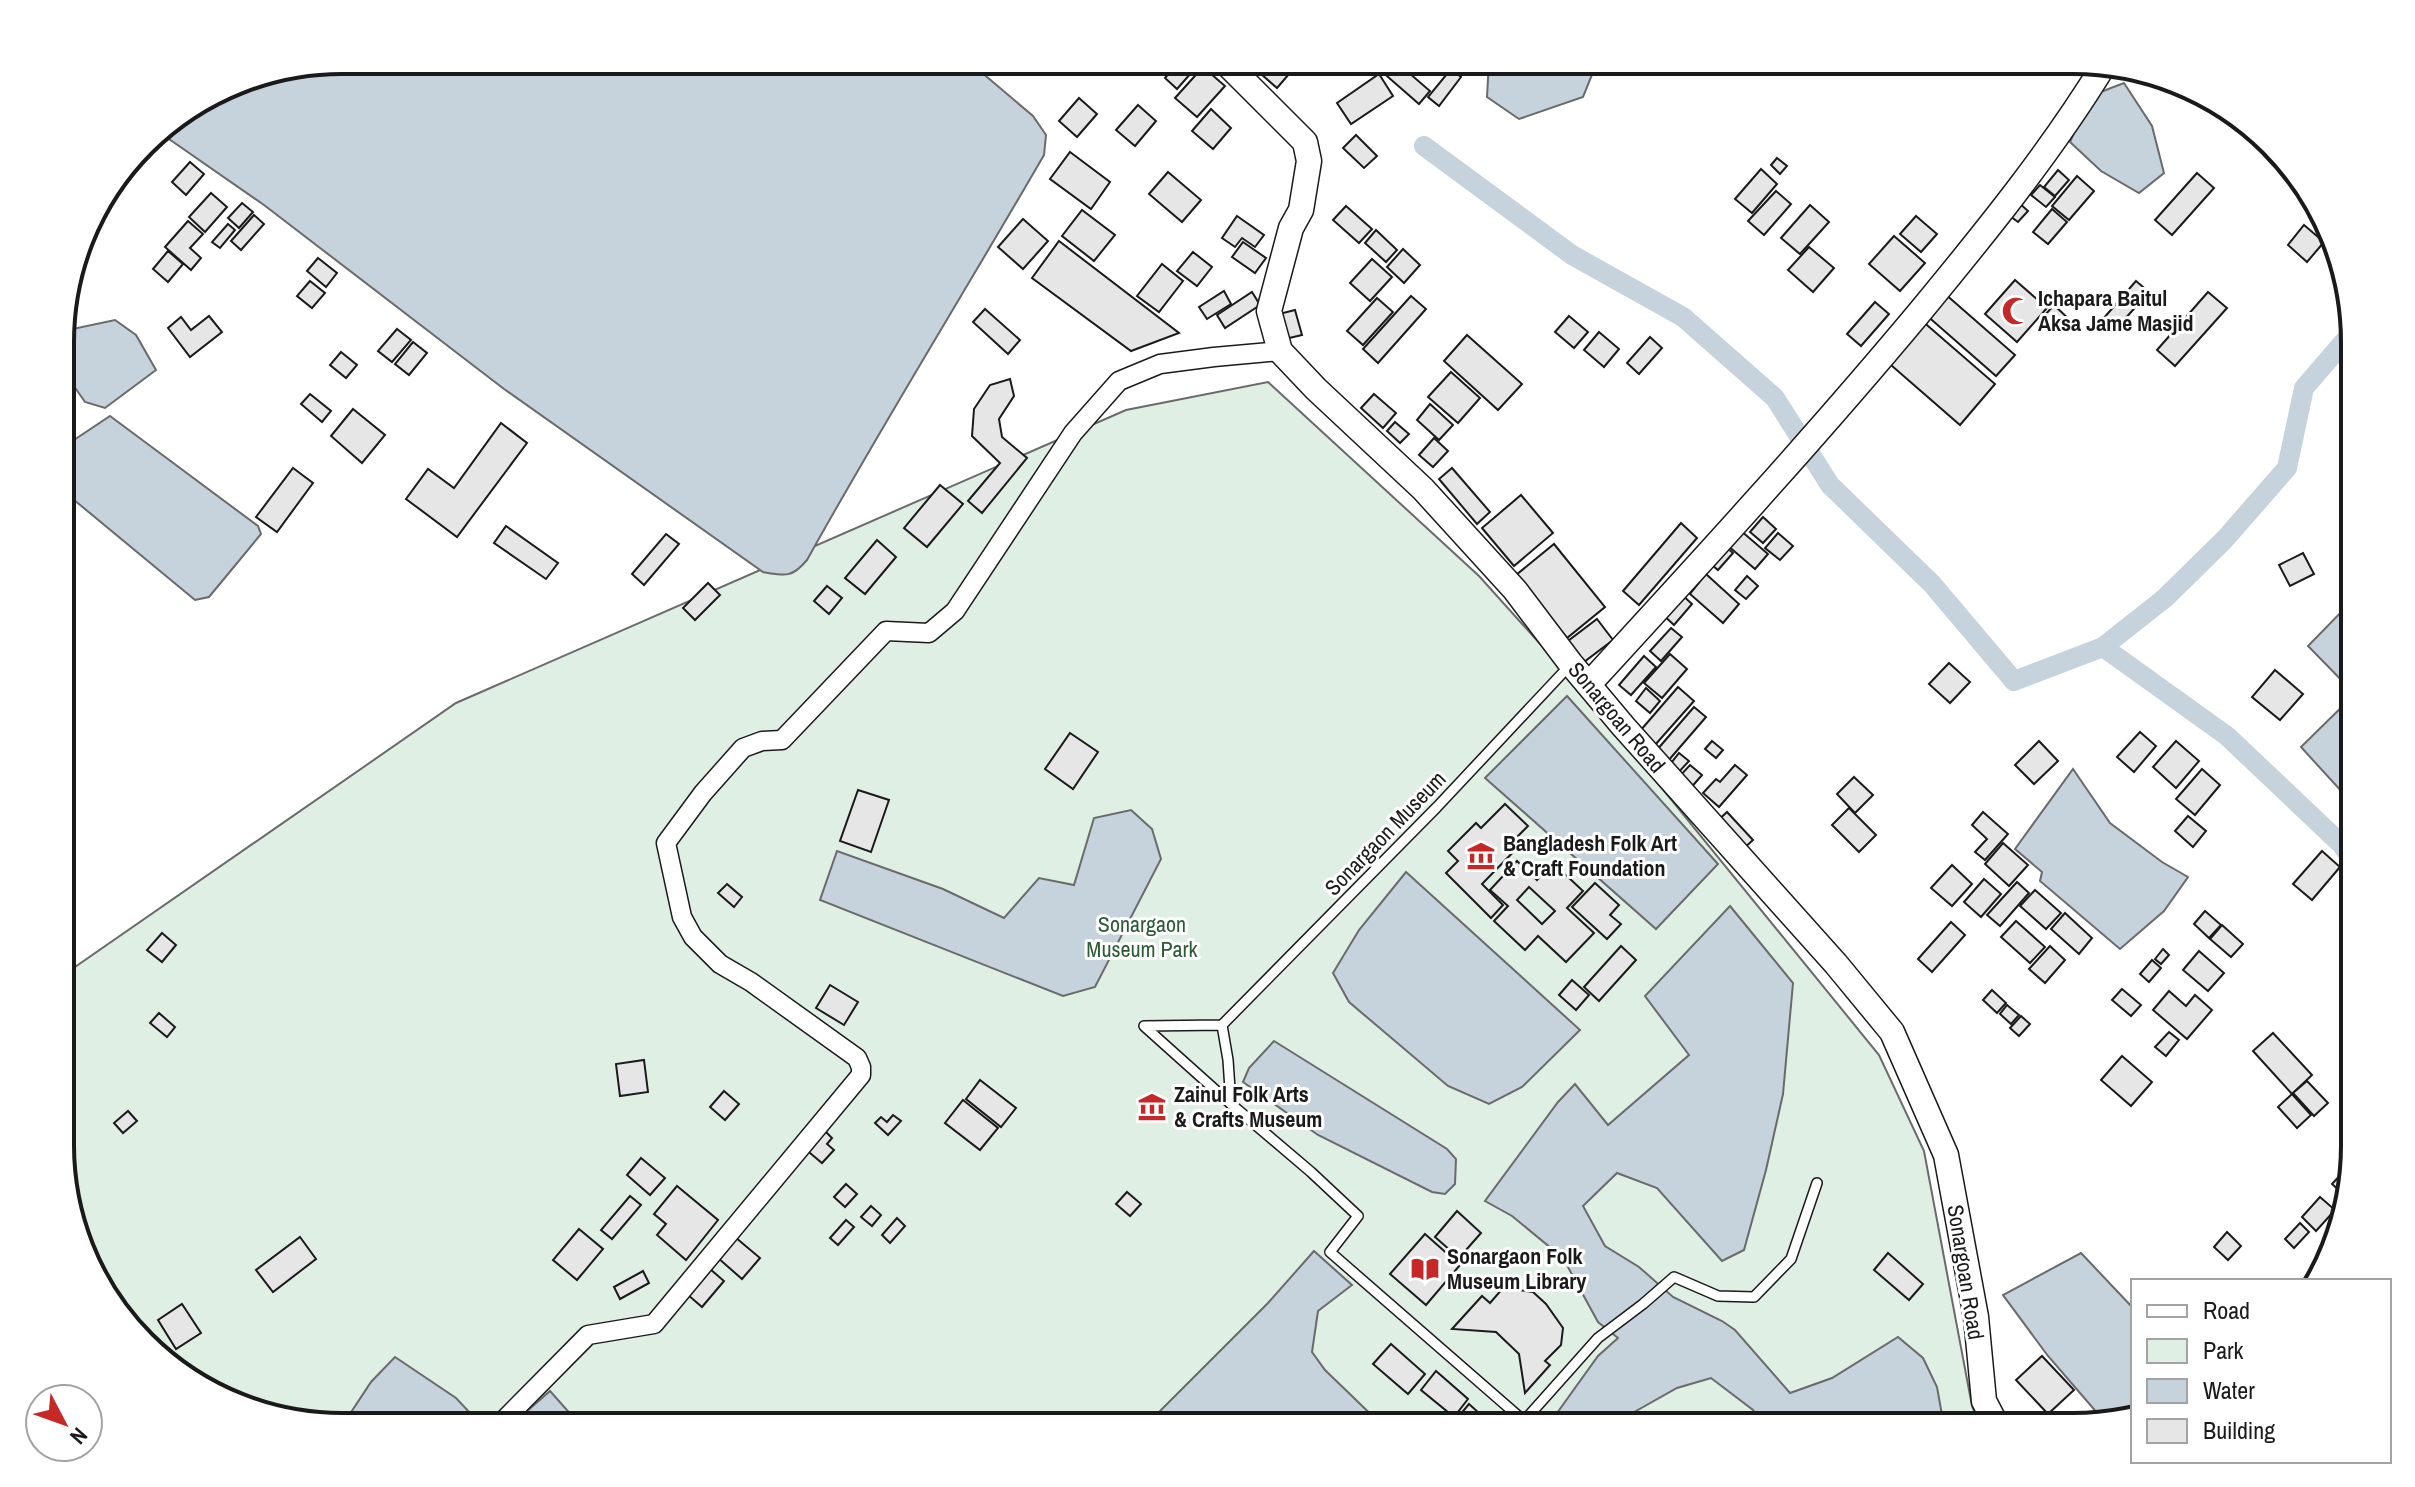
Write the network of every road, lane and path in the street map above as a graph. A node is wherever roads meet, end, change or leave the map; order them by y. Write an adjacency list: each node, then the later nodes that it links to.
1 (1237, 74): 3 (main road, Sonargoan Road)
2 (2098, 75): 5 (main road)
3 (1280, 351): 4 (main road, Sonargoan Road); 12 (street)
4 (1571, 664): 5 (main road, Sonargoan Road); 6 (lane, Sonargaon Museum)
5 (1589, 684): 11 (main road, Sonargoan Road)
6 (1222, 1025): 7 (lane); 7 (lane)
7 (1231, 1104): 9 (lane)
8 (1817, 1183): 10 (lane)
9 (1511, 1412)
10 (1534, 1412)
11 (1990, 1412)
12 (511, 1413)

